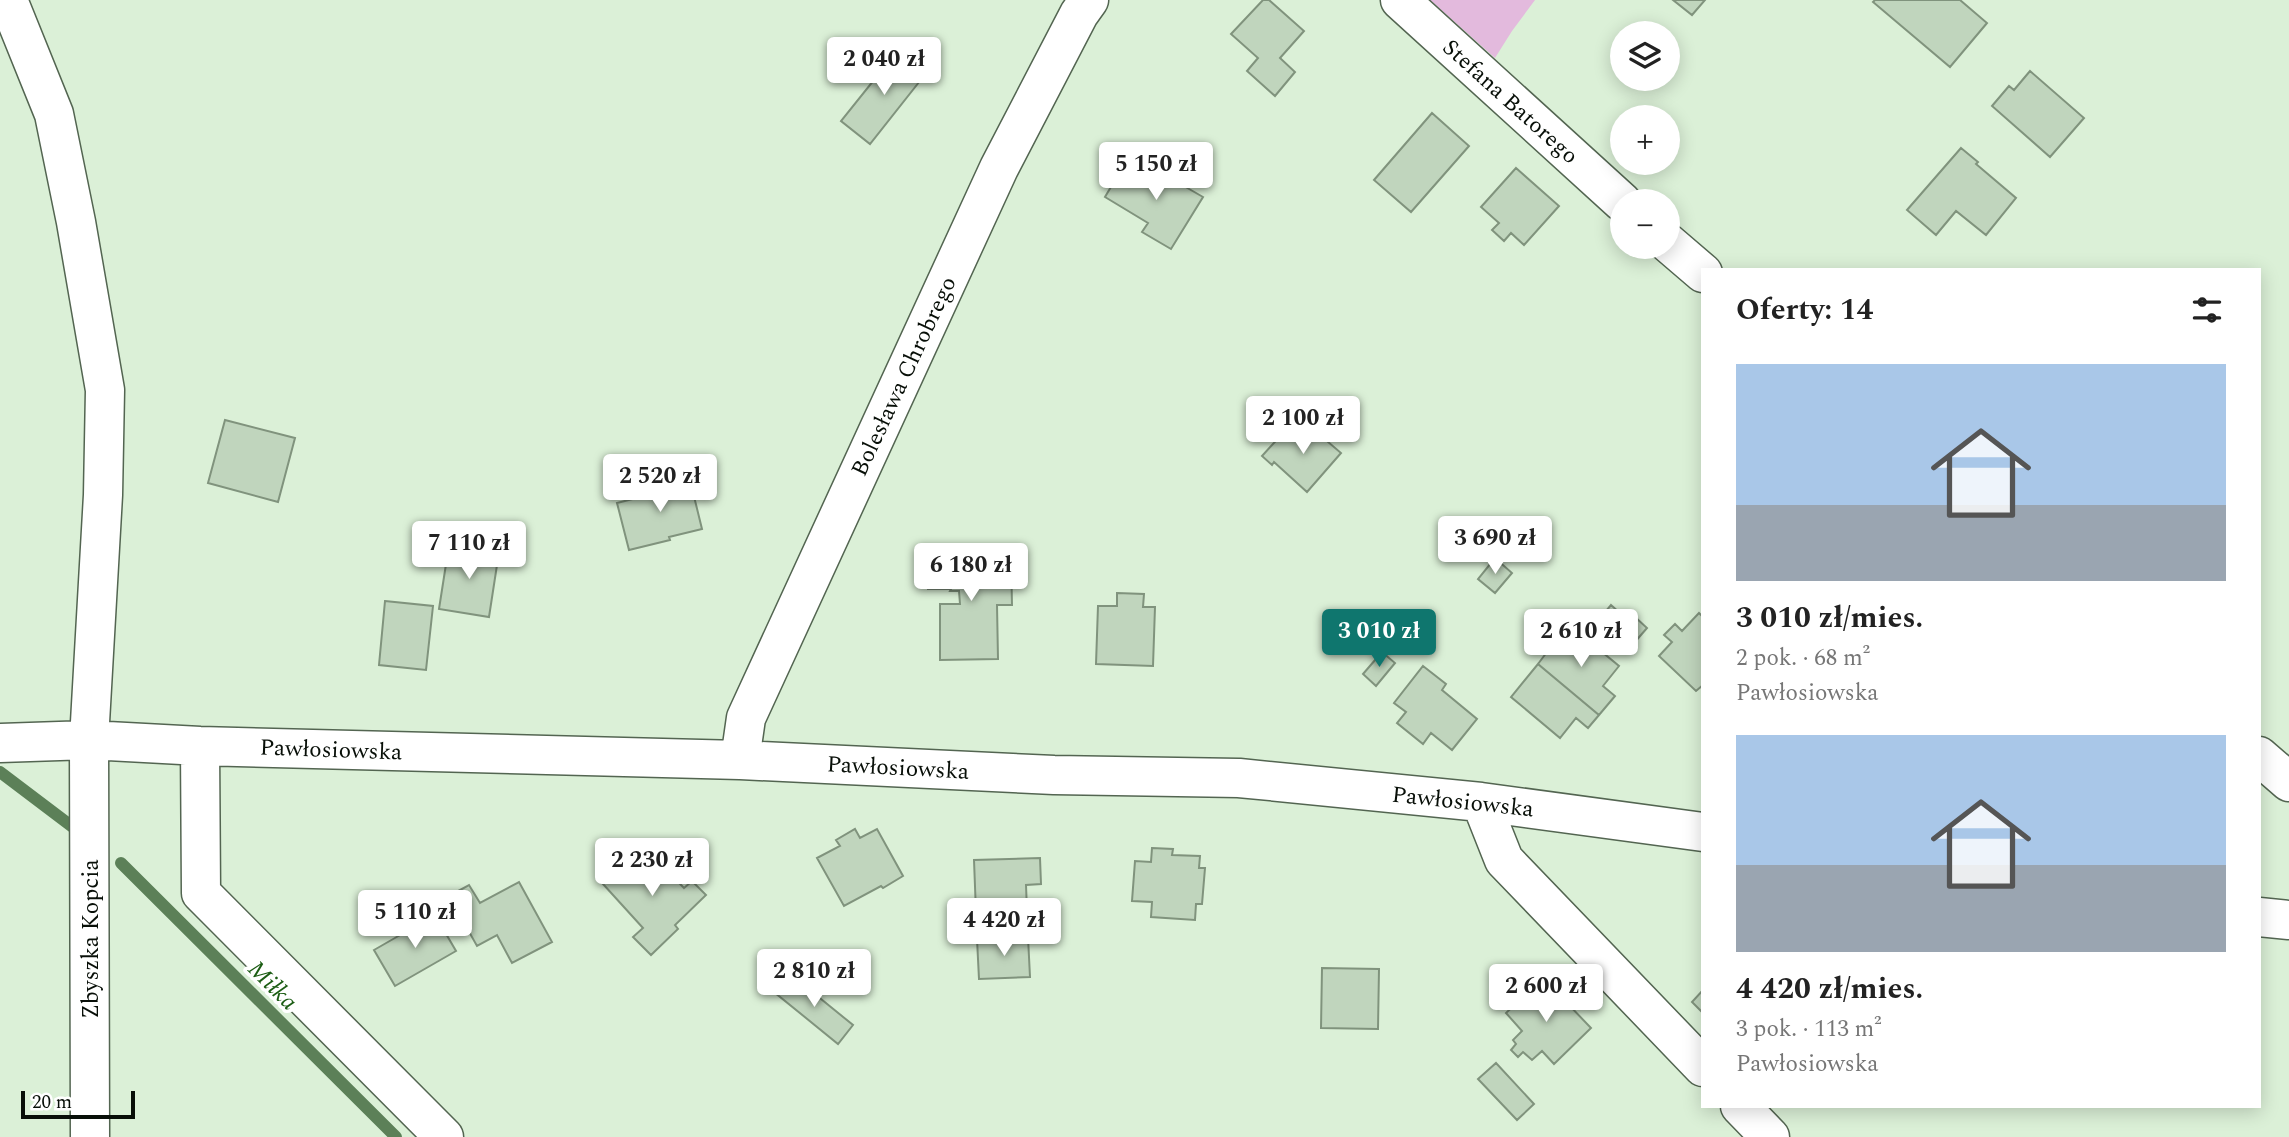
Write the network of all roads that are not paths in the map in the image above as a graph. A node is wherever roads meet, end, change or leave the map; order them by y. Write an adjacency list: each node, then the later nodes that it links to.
1 (8, 0): 7 (street, Zbyszka Kopcia)
2 (1088, 0): 11 (street, Bolesława Chrobrego)
3 (1400, 0): 4 (street, Stefana Batorego)
4 (1610, 191)
5 (1680, 253): 6 (street)
6 (1701, 271)
7 (89, 740): 8 (street, Pawłosiowska); 9 (street, Pawłosiowska); 19 (street, Zbyszka Kopcia)
8 (0, 743)
9 (200, 746): 11 (street, Pawłosiowska); 20 (street)
10 (2261, 758): 12 (street)
11 (740, 760): 13 (street, Pawłosiowska)
12 (2289, 782)
13 (1481, 802): 14 (street, Pawłosiowska); 17 (street)
14 (1701, 832)
15 (2261, 917): 16 (street)
16 (2289, 920)
17 (1701, 1065)
18 (1742, 1108): 21 (street)
19 (90, 1137)
20 (444, 1137)
21 (1770, 1137)

